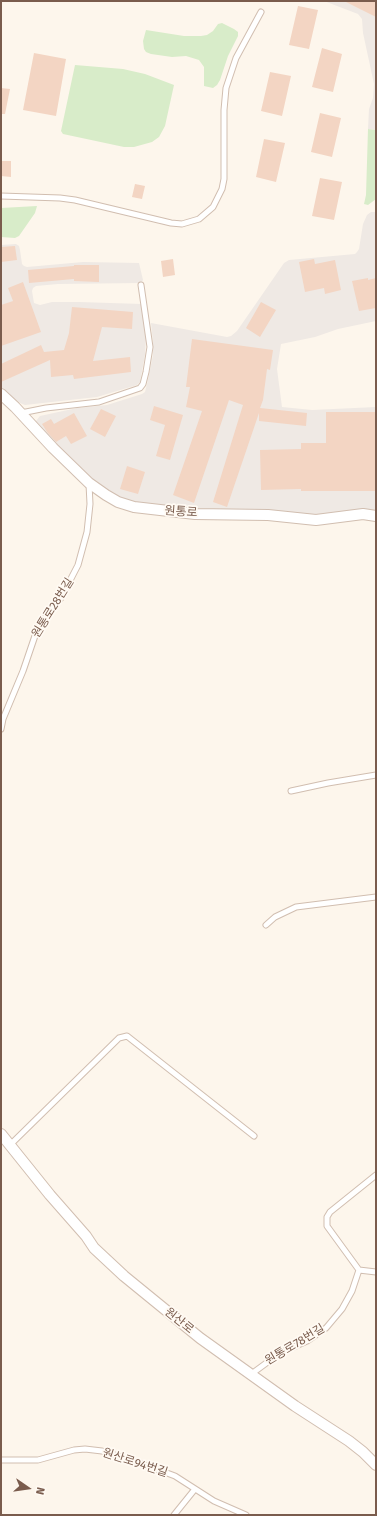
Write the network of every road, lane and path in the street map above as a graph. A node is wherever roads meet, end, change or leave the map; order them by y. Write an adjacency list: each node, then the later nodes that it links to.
1 (261, 12): 2 (lane)
2 (1, 196)
3 (141, 285): 5 (lane)
4 (1, 394): 5 (street, 원통로)
5 (21, 413): 6 (street, 원통로)
6 (89, 483): 7 (street, 원통로); 8 (lane, 원통로28번길)
7 (376, 516)
8 (1, 729)
9 (376, 775): 10 (lane)
10 (291, 790)
11 (376, 897): 12 (lane)
12 (266, 925)
13 (1, 1134): 15 (street, 원산로)
14 (254, 1136): 15 (lane)
15 (10, 1145): 19 (street, 원산로)
16 (376, 1175): 17 (lane)
17 (359, 1270): 18 (lane); 19 (lane, 원통로78번길)
18 (376, 1272)
19 (250, 1375): 21 (street, 원산로)
20 (1, 1460): 22 (lane, 원산로94번길)
21 (376, 1465)
22 (195, 1489): 23 (lane); 24 (lane, 원산로94번길)
23 (174, 1515)
24 (246, 1515)

